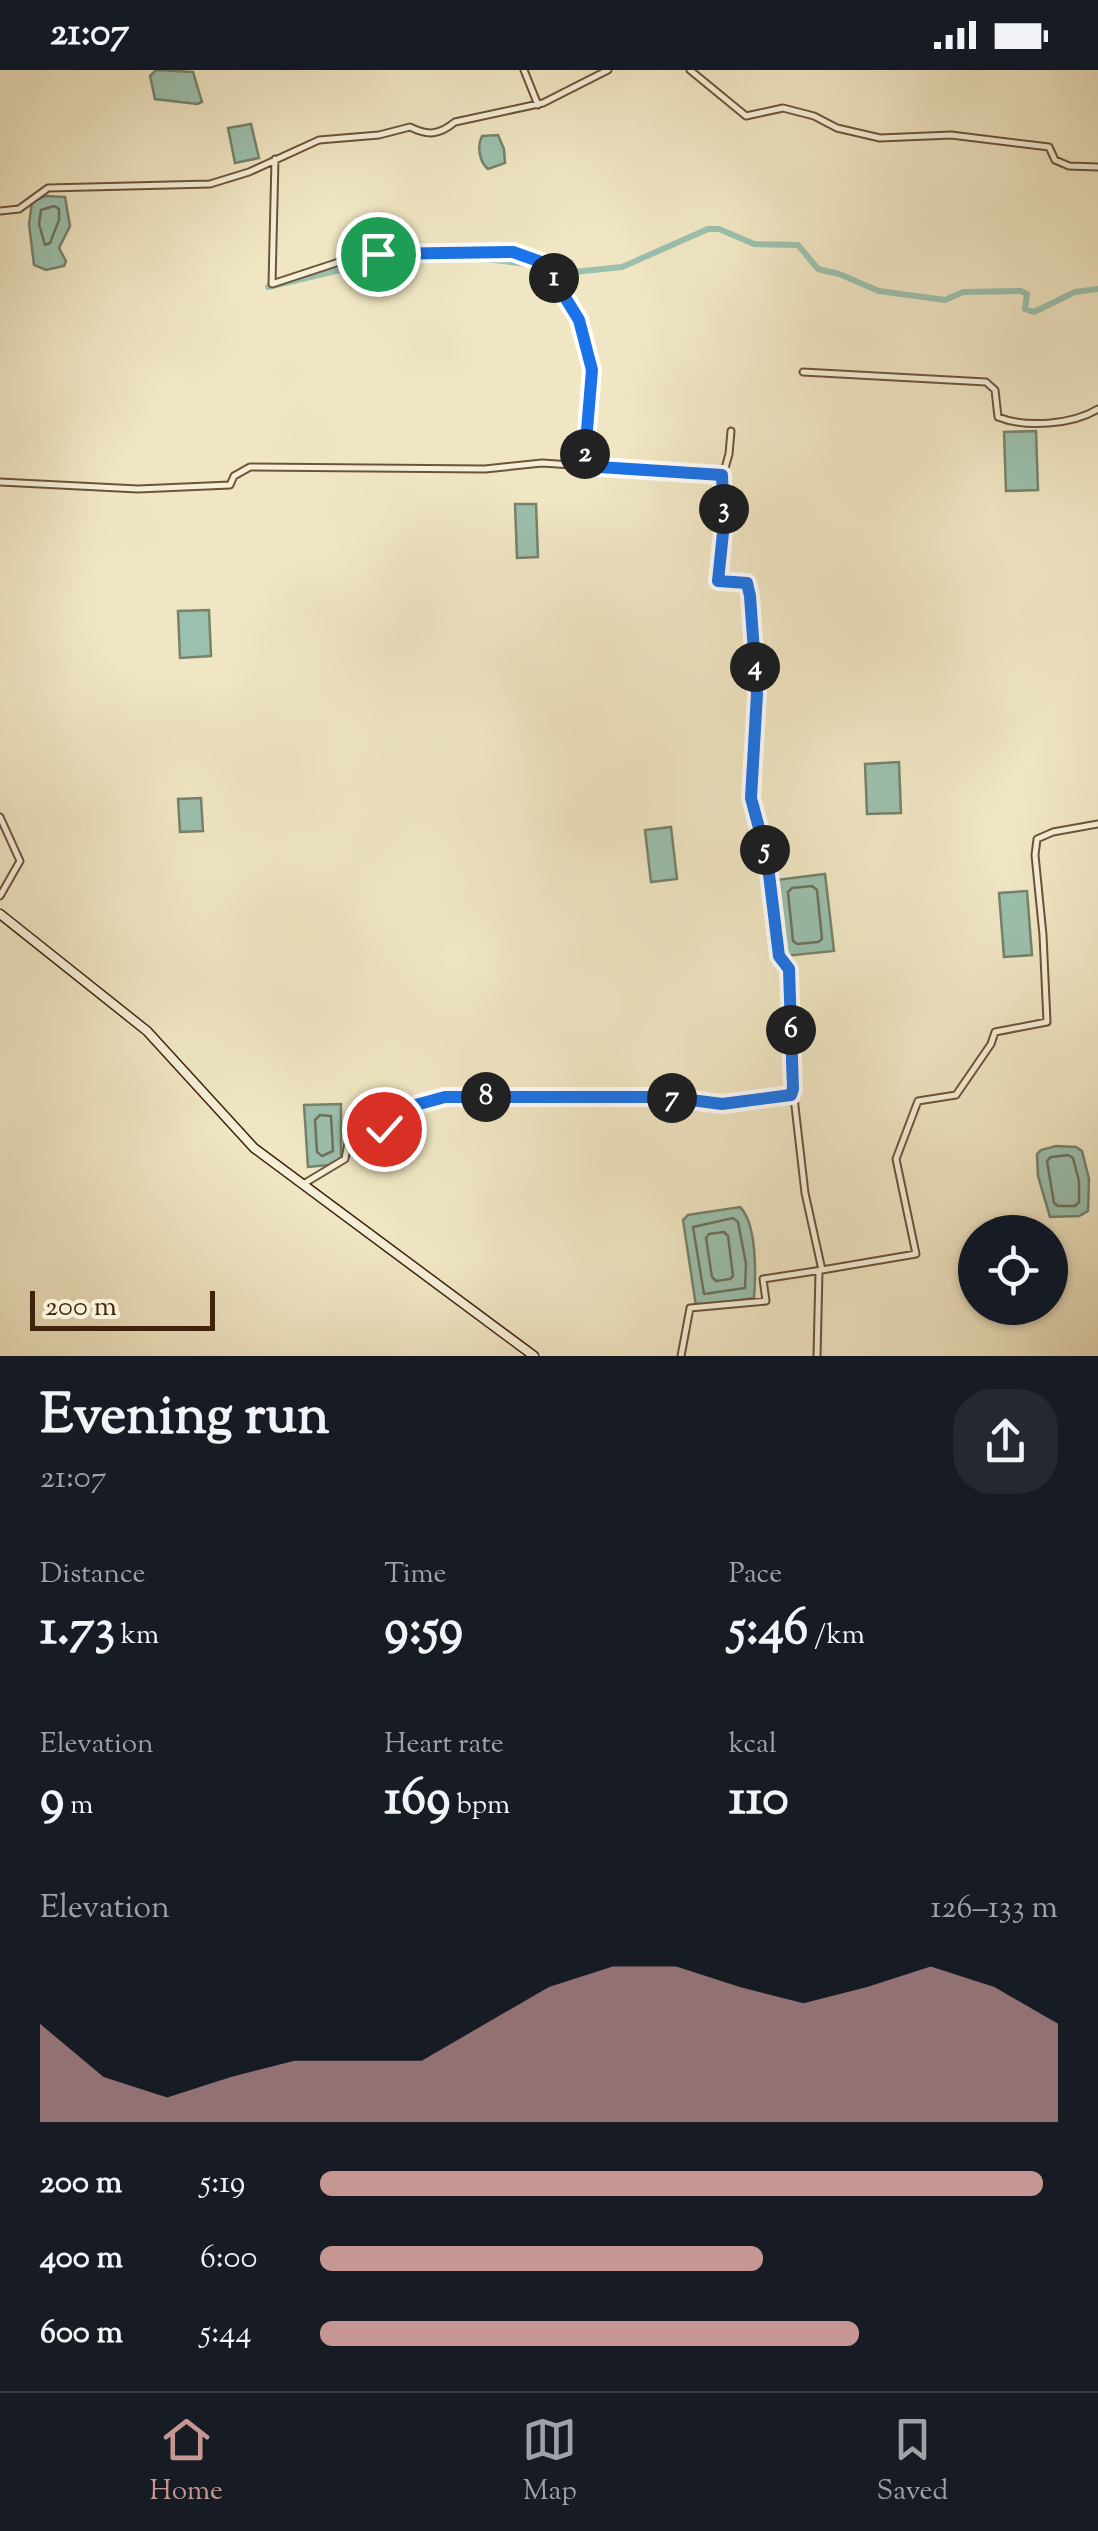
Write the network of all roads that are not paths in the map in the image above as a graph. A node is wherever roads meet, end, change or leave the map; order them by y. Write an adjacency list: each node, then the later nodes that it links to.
1 (524, 70): 4 (street)
2 (608, 70): 4 (street)
3 (690, 70): 6 (street)
4 (538, 105): 5 (street)
5 (275, 159): 7 (street); 11 (street)
6 (1098, 167)
7 (0, 211)
8 (803, 372): 9 (street)
9 (1098, 410)
10 (730, 430): 12 (street)
11 (584, 466): 12 (street); 13 (street)
12 (722, 475): 18 (street)
13 (0, 482)
14 (0, 818): 16 (street)
15 (1098, 824): 20 (street)
16 (0, 896)
17 (0, 914): 19 (main road)
18 (793, 1089): 19 (street); 20 (street)
19 (305, 1184): 21 (main road)
20 (820, 1271): 22 (street); 23 (street)
21 (534, 1356)
22 (681, 1356)
23 (817, 1356)

